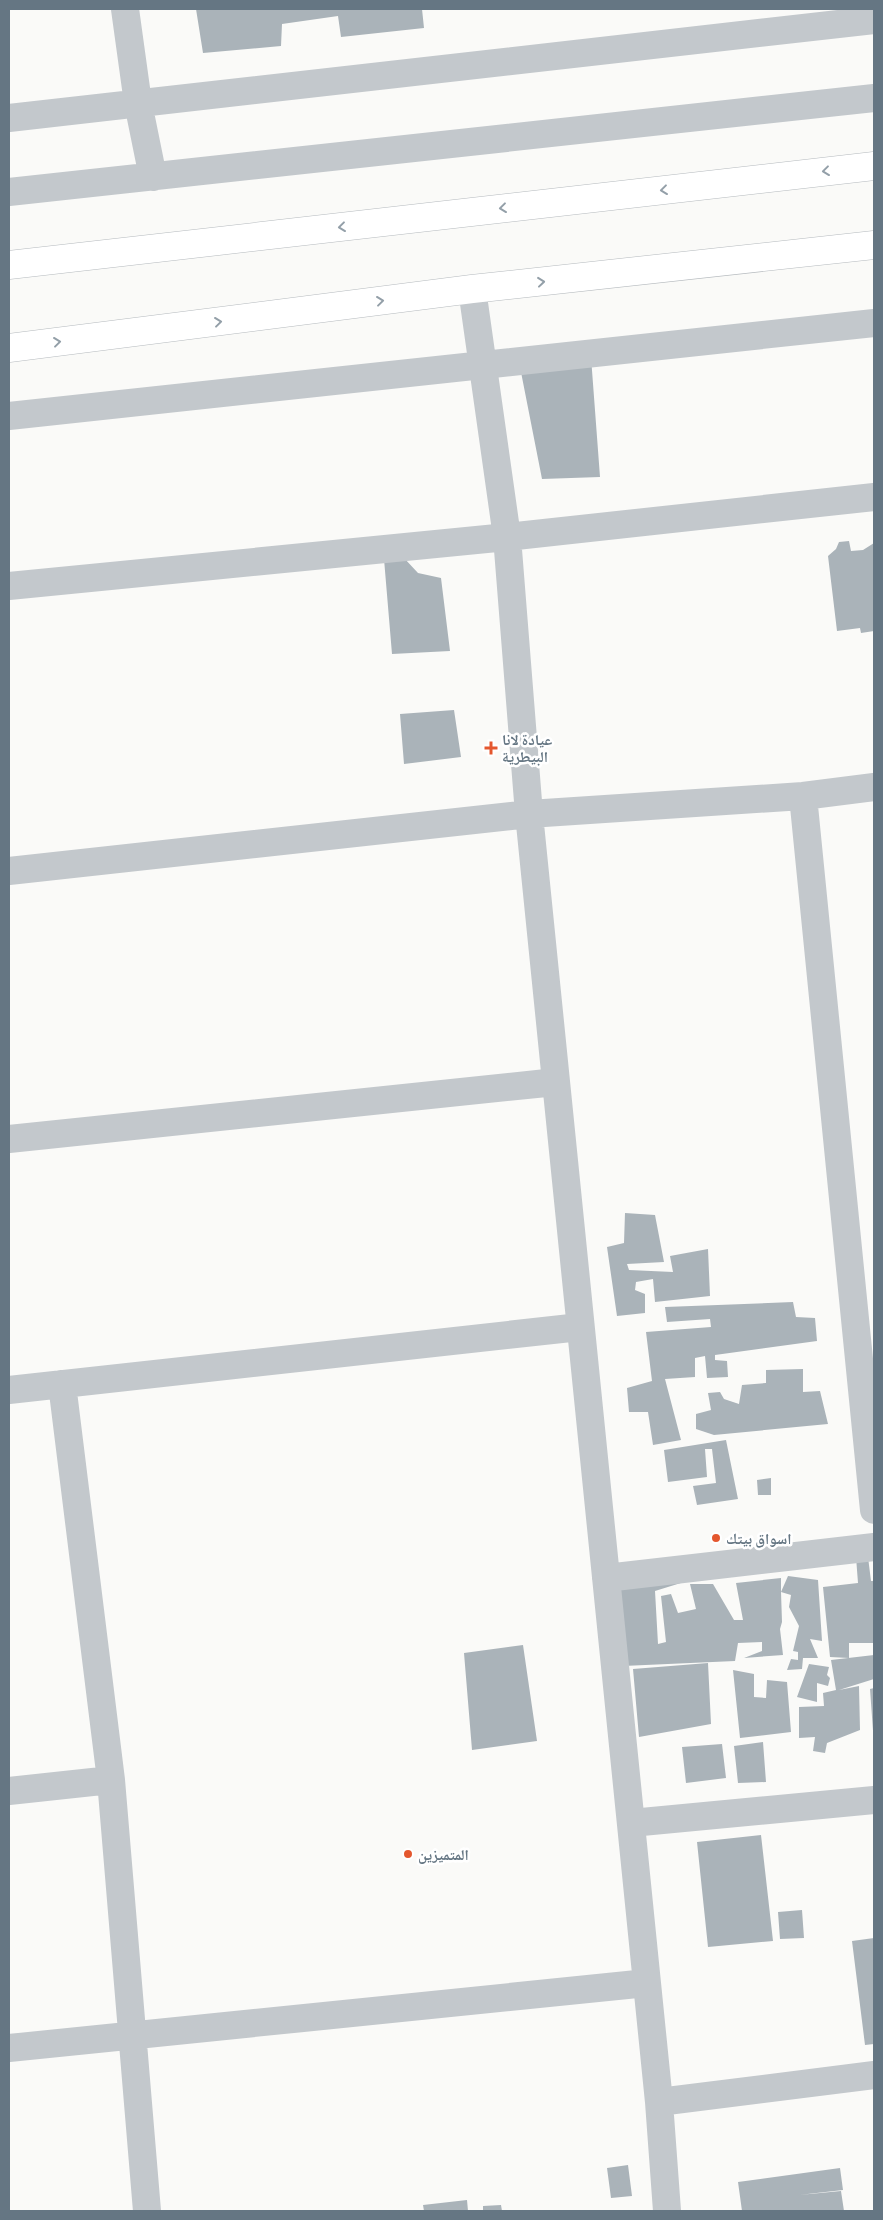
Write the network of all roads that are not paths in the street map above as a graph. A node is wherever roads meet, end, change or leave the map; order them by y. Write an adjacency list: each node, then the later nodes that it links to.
1 (125, 9): 4 (street)
2 (874, 20): 4 (street)
3 (874, 98): 7 (street)
4 (138, 103): 5 (street); 7 (street)
5 (9, 118)
6 (874, 166): 10 (main road, one-way to 10)
7 (153, 177): 8 (street)
8 (9, 192)
9 (874, 245): 11 (main road, one-way to 9)
10 (9, 265)
11 (472, 290): 13 (main road, one-way to 11); 14 (street)
12 (874, 323): 14 (street)
13 (9, 348)
14 (482, 364): 15 (street); 17 (street)
15 (9, 416)
16 (874, 496): 17 (street)
17 (506, 537): 18 (street); 21 (street)
18 (9, 586)
19 (874, 787): 20 (street)
20 (803, 796): 21 (street); 28 (street)
21 (528, 814): 22 (street); 23 (street)
22 (9, 871)
23 (556, 1082): 24 (street); 25 (street)
24 (9, 1139)
25 (580, 1327): 26 (street); 30 (street)
26 (62, 1384): 27 (street); 31 (street)
27 (9, 1390)
28 (874, 1510)
29 (874, 1548): 30 (street)
30 (606, 1578): 34 (street)
31 (111, 1780): 32 (street); 36 (street)
32 (9, 1791)
33 (874, 1800): 34 (street)
34 (631, 1823): 35 (street)
35 (646, 1983): 36 (street); 39 (street)
36 (133, 2036): 37 (street); 40 (street)
37 (9, 2048)
38 (874, 2075): 39 (street)
39 (658, 2102): 41 (street)
40 (147, 2211)
41 (668, 2211)

